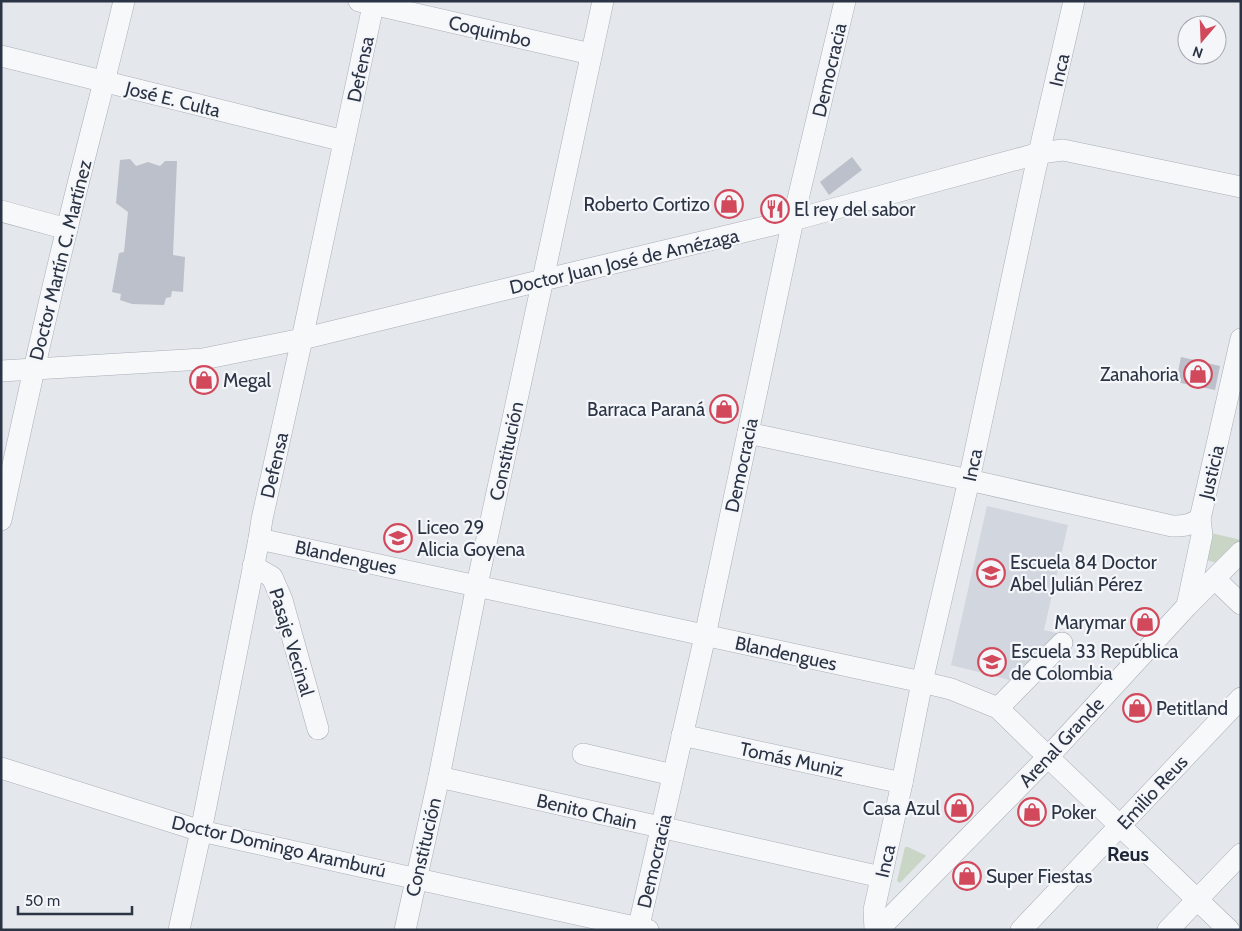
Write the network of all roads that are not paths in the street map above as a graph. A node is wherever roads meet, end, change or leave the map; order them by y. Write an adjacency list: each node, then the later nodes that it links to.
1 (124, 1): 8 (street, Doctor Martín C. Martínez)
2 (603, 1): 6 (street, Constitución)
3 (845, 1): 13 (street, Democracia)
4 (1074, 1): 10 (street, Inca)
5 (369, 2): 6 (street, Coquimbo); 9 (street, Defensa)
6 (591, 54): 15 (street, Constitución)
7 (1, 56): 8 (street, José E. Culta)
8 (105, 82): 9 (street, José E. Culta); 14 (street, Doctor Martín C. Martínez)
9 (344, 141): 17 (street, Defensa)
10 (1040, 153): 11 (street, Doctor Juan José de Amézaga); 13 (street, Doctor Juan José de Amézaga); 22 (street, Inca)
11 (1241, 187)
12 (1, 211): 14 (street)
13 (793, 220): 15 (street, Doctor Juan José de Amézaga); 21 (street, Democracia)
14 (67, 229): 18 (street, Doctor Martín C. Martínez)
15 (543, 280): 17 (street, Doctor Juan José de Amézaga); 29 (street, Constitución)
16 (1241, 338): 20 (street, Justicia)
17 (302, 339): 18 (street, Doctor Juan José de Amézaga); 25 (street, Defensa)
18 (34, 369): 19 (street, Doctor Juan José de Amézaga); 24 (street, Doctor Martín C. Martínez)
19 (1, 371)
20 (1235, 396): 23 (street, Justicia)
21 (748, 433): 22 (street); 32 (street, Democracia)
22 (969, 480): 23 (street); 34 (street, Inca)
23 (1200, 519): 31 (street, Justicia)
24 (1, 520)
25 (259, 539): 27 (street, Defensa); 29 (street, Blandengues)
26 (1241, 552): 28 (street, Arenal Grande)
27 (253, 566): 37 (street, Pasaje Vecinal); 47 (street, Defensa)
28 (1215, 579): 30 (street); 31 (street, Arenal Grande)
29 (477, 585): 32 (street, Blandengues); 43 (street, Constitución)
30 (1241, 604)
31 (1187, 606): 40 (street, Arenal Grande)
32 (705, 636): 34 (street, Blandengues); 38 (street, Democracia)
33 (1062, 643): 36 (street)
34 (922, 682): 36 (street, Blandengues); 44 (street, Inca)
35 (1241, 698): 45 (street, Emilio Reus)
36 (998, 708): 40 (street, Blandengues)
37 (318, 729)
38 (682, 735): 42 (street, Democracia); 44 (street, Tomás Muniz)
39 (583, 754): 42 (street)
40 (1048, 757): 45 (street, Blandengues); 55 (street, Arenal Grande)
41 (1, 768): 47 (street, Doctor Domingo Aramburú)
42 (673, 775): 46 (street, Democracia)
43 (439, 777): 46 (street, Benito Chain); 50 (street, Constitución)
44 (902, 783): 49 (street, Inca)
45 (1120, 826): 51 (street, Blandengues); 56 (street, Emilio Reus)
46 (662, 827): 49 (street, Benito Chain); 52 (street, Democracia)
47 (201, 831): 50 (street, Doctor Domingo Aramburú); 53 (street, Defensa)
48 (1241, 854): 51 (street)
49 (881, 876): 55 (street, Inca)
50 (416, 879): 52 (street, Doctor Domingo Aramburú); 54 (street, Constitución)
51 (1197, 899): 57 (street); 58 (street, Blandengues)
52 (642, 929)
53 (179, 930)
54 (405, 930)
55 (877, 930)
56 (1021, 930)
57 (1168, 930)
58 (1229, 930)

